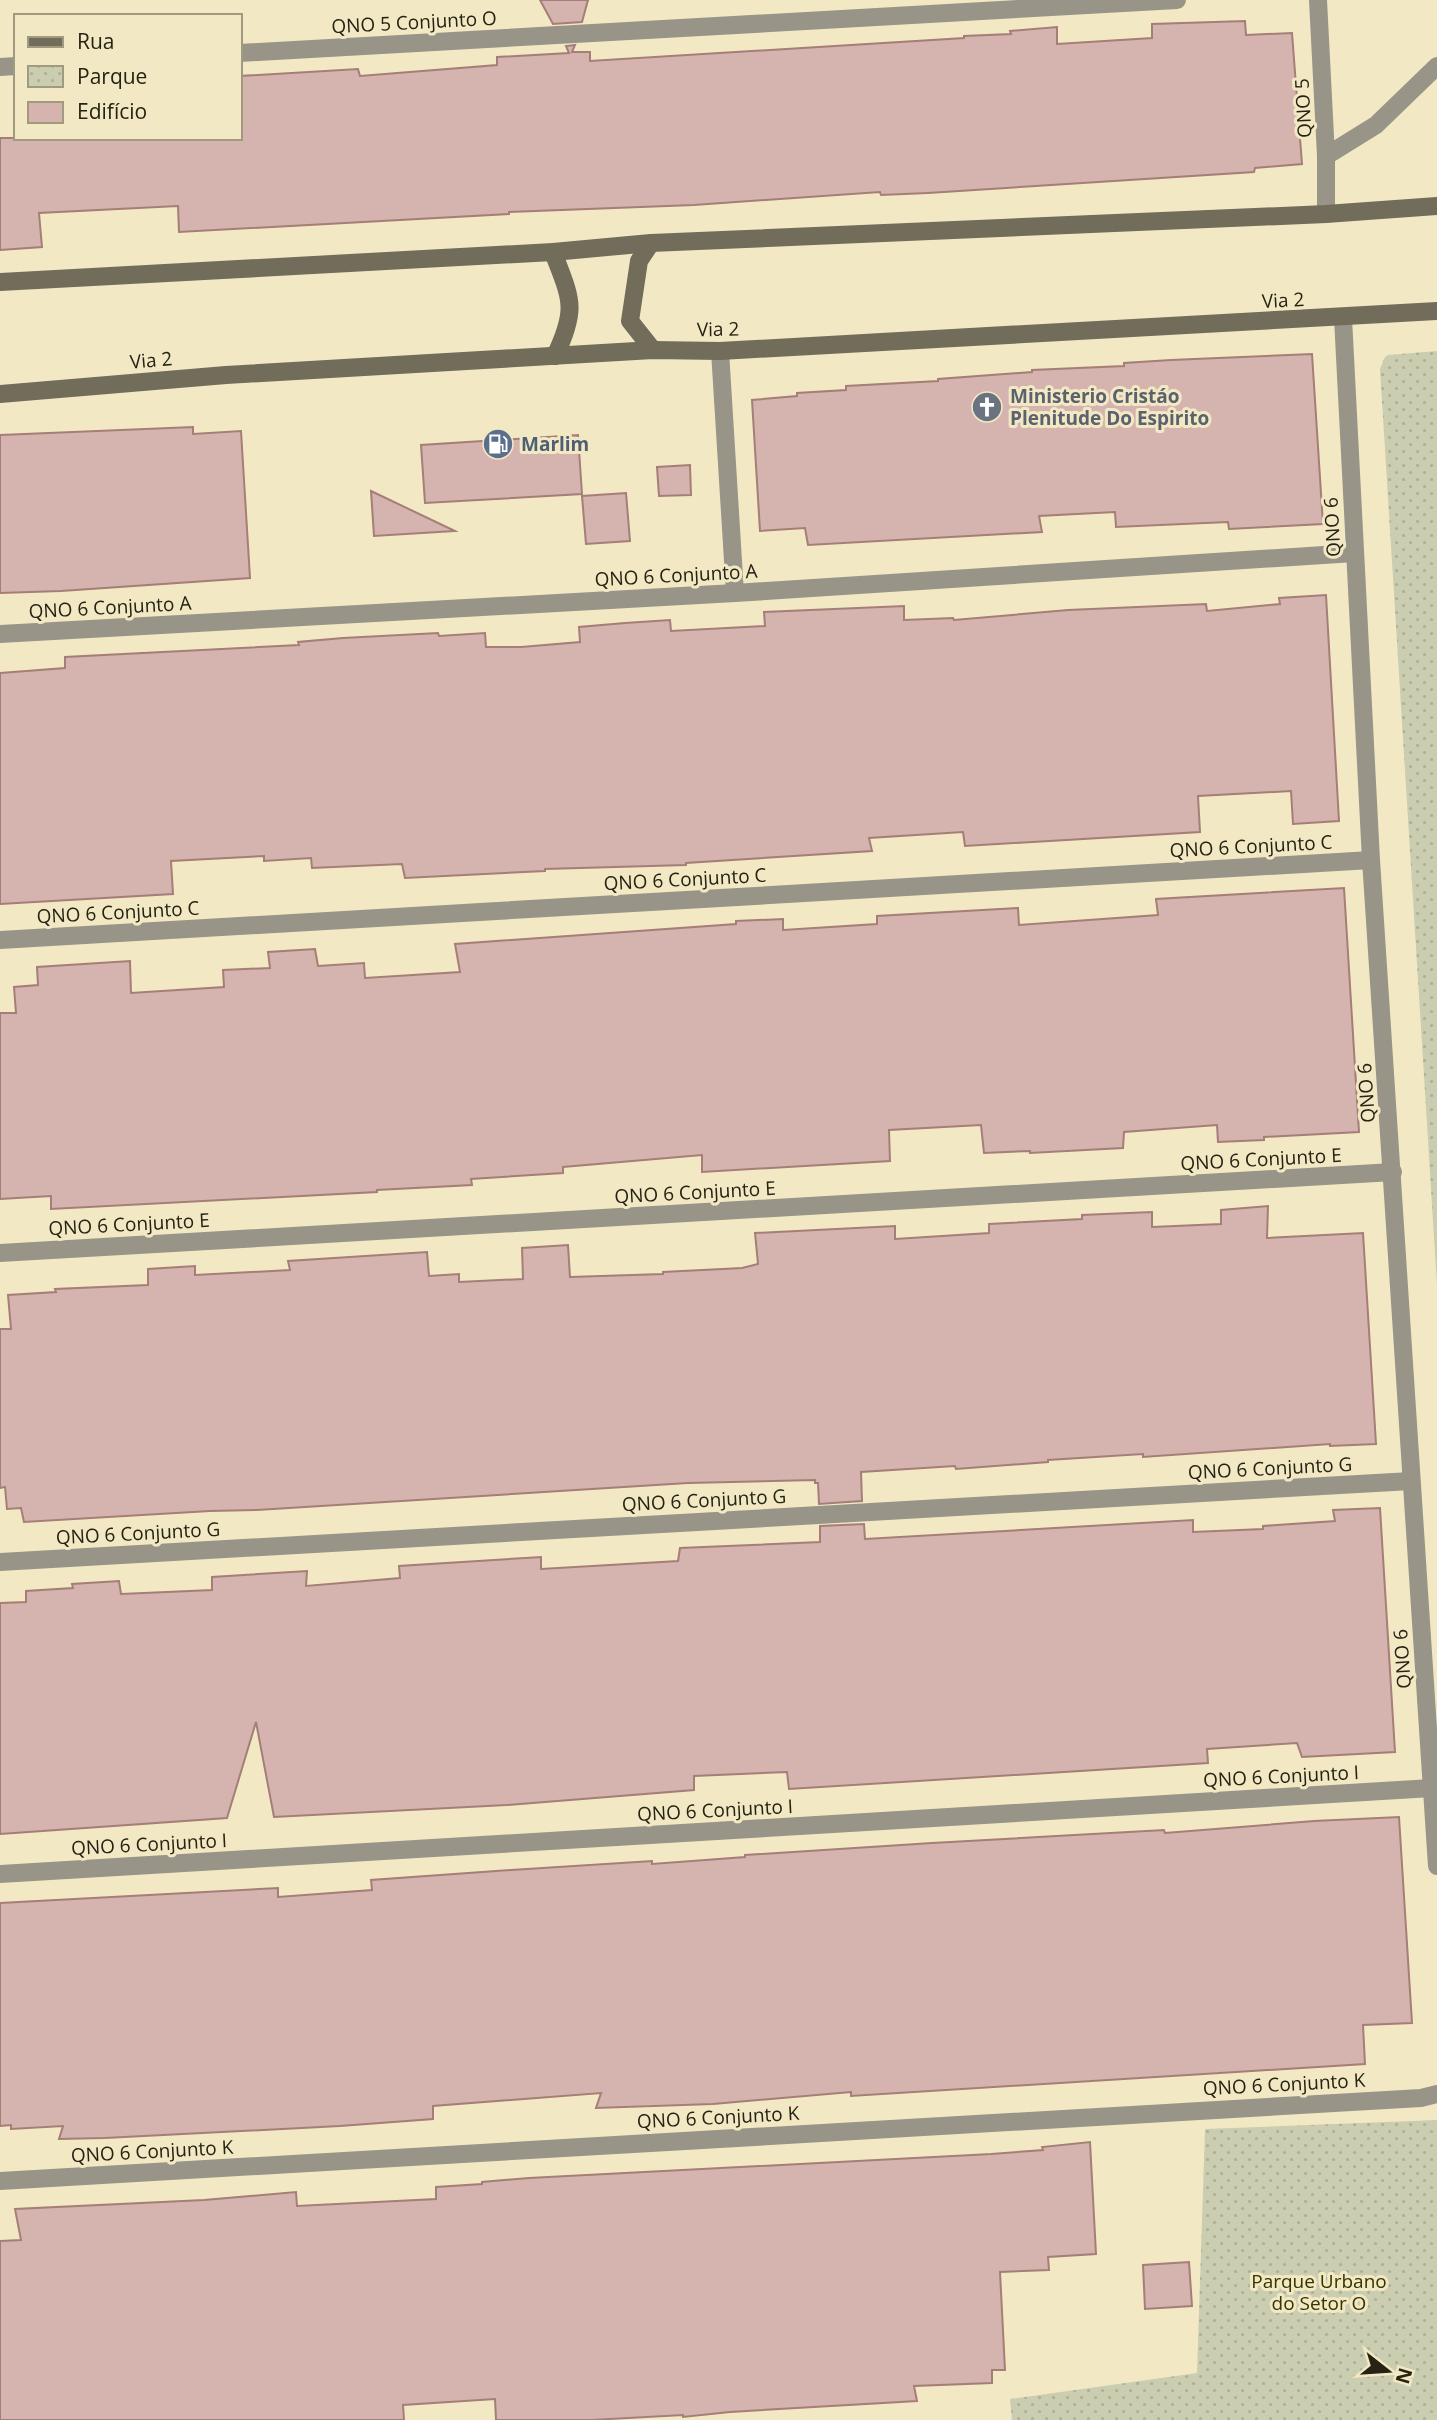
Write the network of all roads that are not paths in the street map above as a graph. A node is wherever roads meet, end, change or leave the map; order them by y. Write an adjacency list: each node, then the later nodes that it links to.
1 (1177, 0): 3 (street, QNO 5 Conjunto O)
2 (1318, 0): 5 (street, QNO 5)
3 (242, 53)
4 (1437, 66): 5 (street)
5 (1326, 156): 7 (street, QNO 5)
6 (1437, 206): 7 (main road)
7 (1326, 214): 8 (main road)
8 (651, 243): 9 (main road); 13 (main road)
9 (553, 252): 10 (main road); 15 (main road)
10 (0, 282)
11 (1437, 311): 12 (main road, Via 2)
12 (1343, 318): 14 (main road, Via 2); 17 (street, QNO 6)
13 (653, 350): 14 (main road, Via 2); 15 (main road, Via 2)
14 (720, 351): 18 (street)
15 (555, 356): 16 (main road, Via 2)
16 (0, 394)
17 (1354, 553): 18 (street, QNO 6 Conjunto A); 20 (street, QNO 6)
18 (735, 593): 19 (street, QNO 6 Conjunto A)
19 (0, 634)
20 (1371, 860): 21 (street, QNO 6 Conjunto C); 22 (street, QNO 6)
21 (0, 940)
22 (1393, 1172): 23 (street, QNO 6 Conjunto E); 24 (street, QNO 6)
23 (0, 1253)
24 (1411, 1481): 25 (street, QNO 6 Conjunto G); 26 (street, QNO 6)
25 (0, 1562)
26 (1432, 1788): 27 (street, QNO 6); 28 (street, QNO 6 Conjunto I)
27 (1437, 1866)
28 (0, 1874)
29 (1437, 2094): 30 (street, QNO 6 Conjunto K)
30 (0, 2181)

